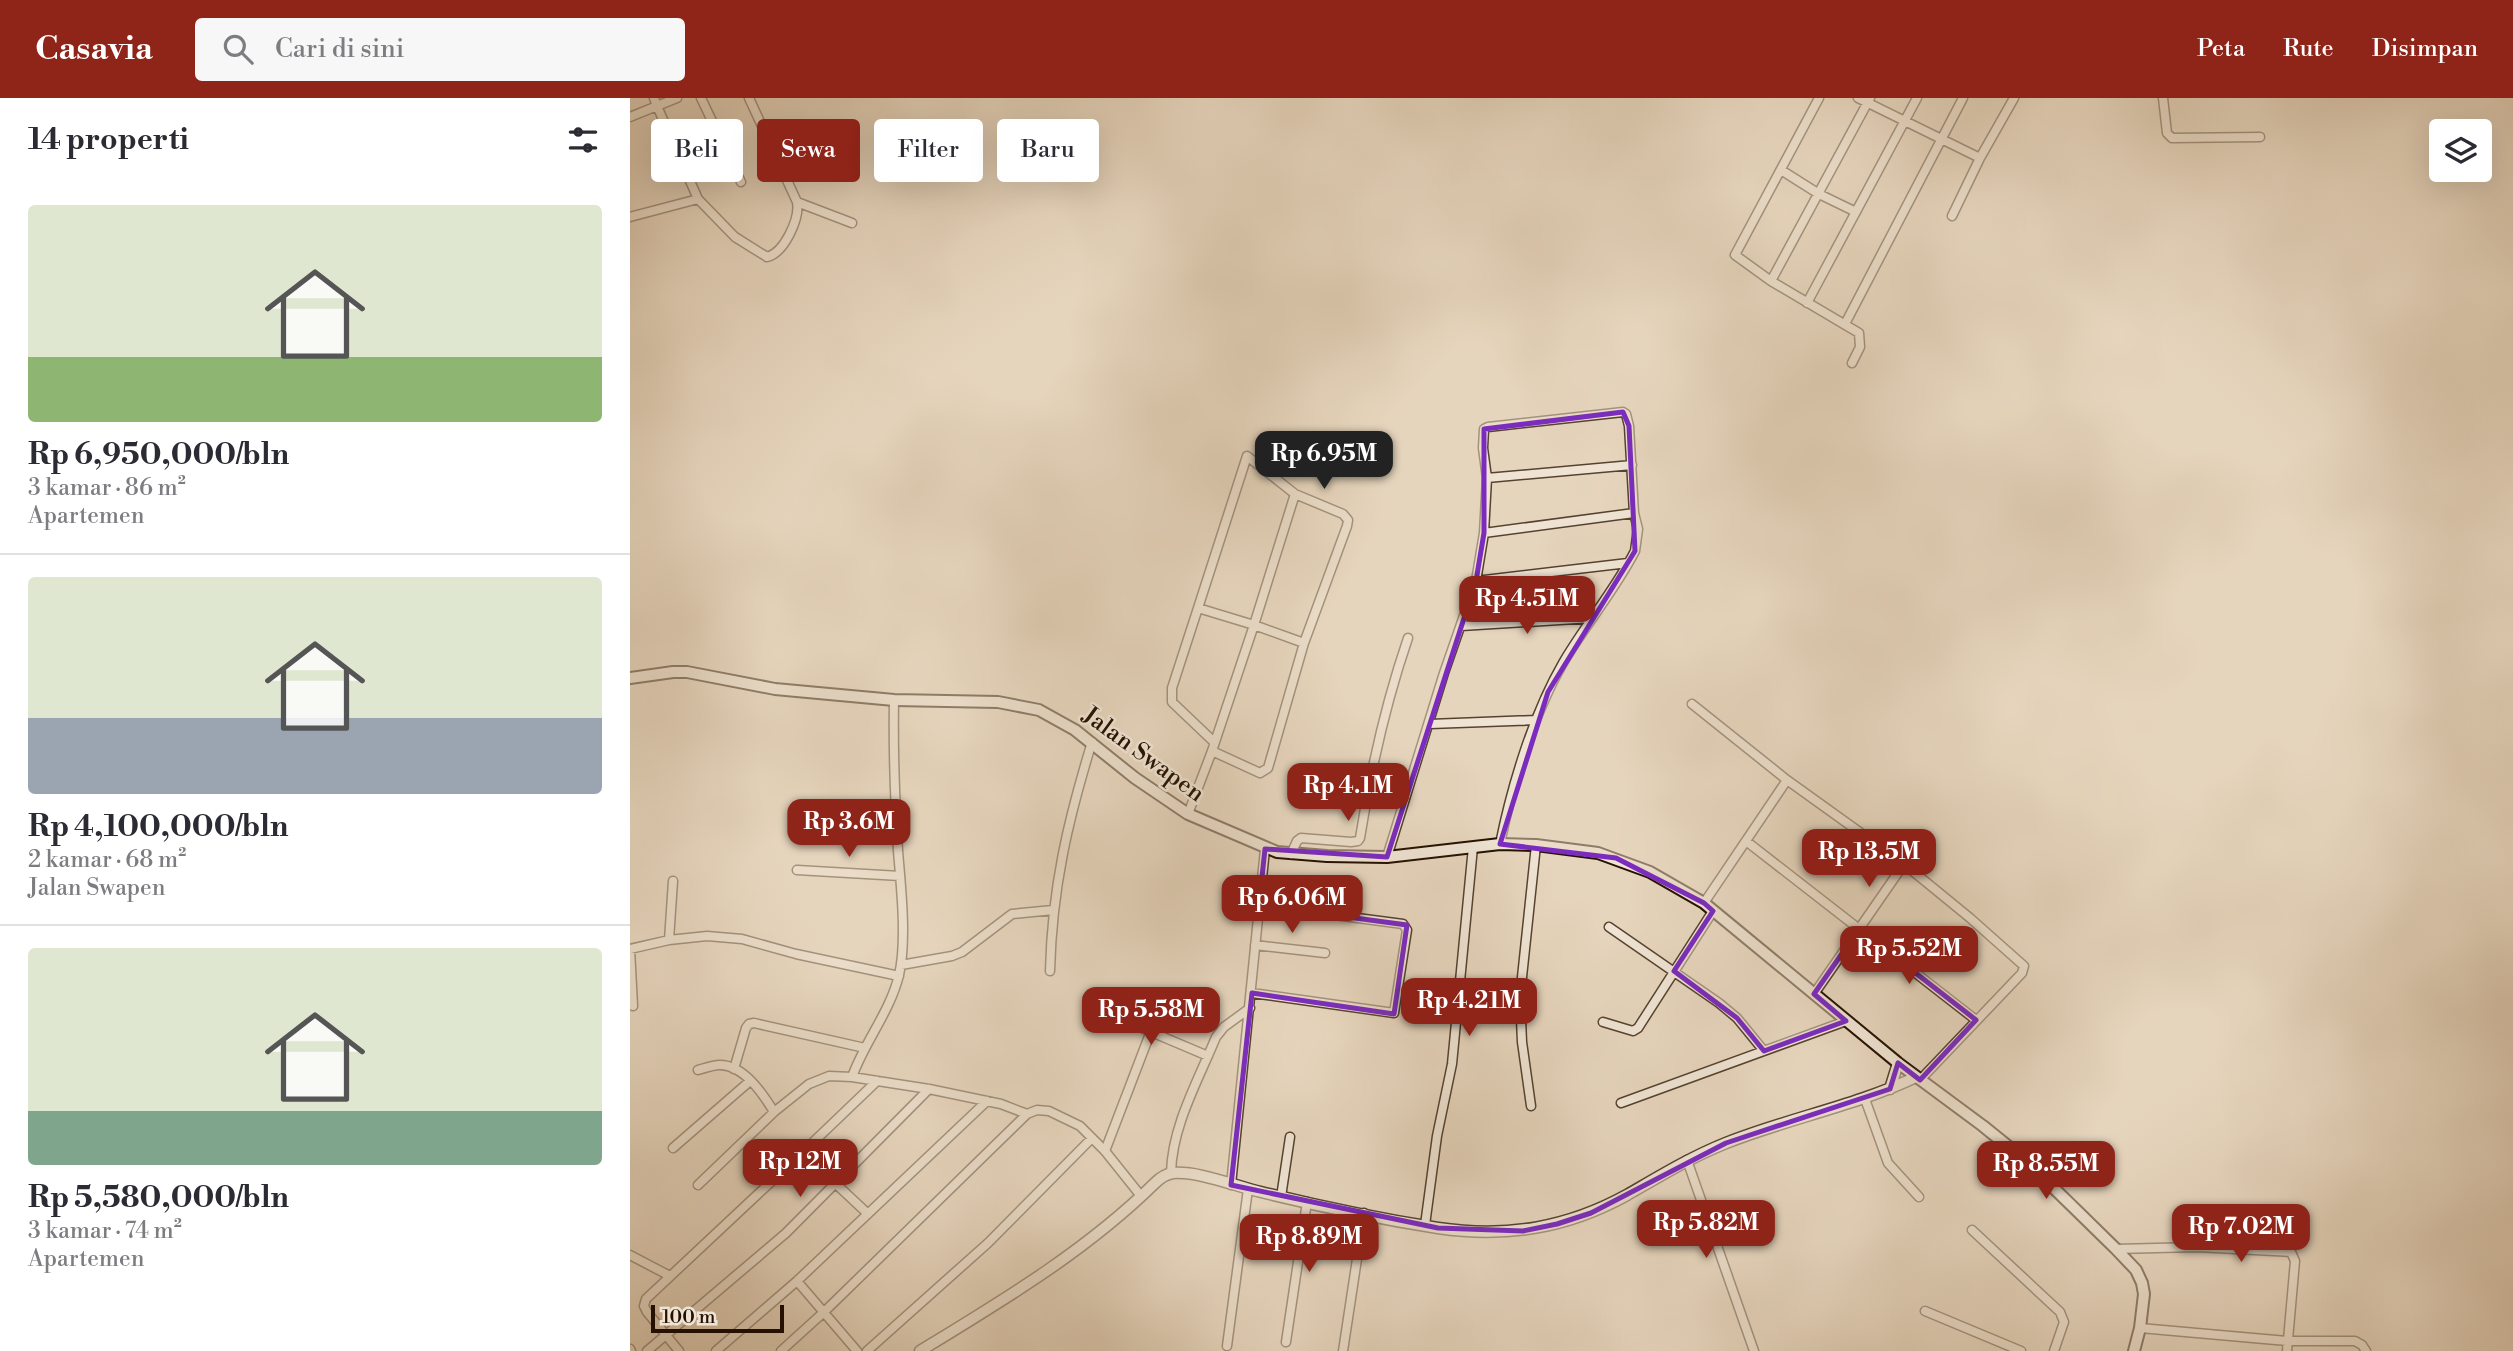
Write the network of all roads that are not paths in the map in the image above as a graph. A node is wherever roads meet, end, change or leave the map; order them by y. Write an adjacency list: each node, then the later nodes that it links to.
1 (677, 98): 11 (street)
2 (701, 98): 13 (street)
3 (749, 98): 21 (street)
4 (1819, 98): 18 (street)
5 (1858, 98): 10 (street)
6 (1917, 98): 14 (street)
7 (1963, 98): 16 (street)
8 (2014, 98): 17 (street)
9 (2163, 98): 15 (street)
10 (1868, 101): 14 (street); 19 (street)
11 (656, 102): 12 (street); 20 (street)
12 (630, 117)
13 (711, 119)
14 (1905, 121): 16 (street); 22 (street)
15 (2260, 136)
16 (1942, 139): 17 (street); 28 (street)
17 (1980, 159): 23 (street)
18 (1781, 170): 19 (street); 26 (street)
19 (1819, 194): 22 (street); 26 (street)
20 (698, 199): 21 (street); 24 (street)
21 (797, 202): 25 (street)
22 (1856, 212): 27 (street)
23 (1952, 216)
24 (630, 217)
25 (852, 223)
26 (1772, 281): 27 (street)
27 (1807, 303): 28 (street)
28 (1845, 324): 29 (street)
29 (1852, 363)
30 (1632, 465): 31 (street); 31 (street); 33 (street)
31 (1487, 478): 34 (street)
32 (1295, 494): 37 (street); 39 (street); 42 (street)
33 (1634, 513): 34 (street); 35 (street)
34 (1484, 533): 36 (street)
35 (1628, 563): 36 (street); 38 (street)
36 (1476, 581): 40 (street)
37 (1198, 608): 39 (street); 49 (street)
38 (1592, 618): 40 (street); 46 (street)
39 (1254, 625): 42 (street); 49 (street)
40 (1461, 626): 47 (street)
41 (1408, 638): 57 (street)
42 (1304, 643): 49 (street)
43 (630, 678): 44 (main road, Jalan Swapen)
44 (894, 700): 48 (main road, Jalan Swapen); 61 (street)
45 (1692, 704): 50 (street)
46 (1536, 720): 47 (street); 53 (street)
47 (1430, 724): 58 (street)
48 (1092, 742): 51 (main road, Jalan Swapen); 65 (street)
49 (1213, 747): 51 (street)
50 (1787, 780): 52 (street); 59 (street)
51 (1188, 814): 56 (main road, Jalan Swapen)
52 (1746, 841): 64 (street); 67 (street)
53 (1500, 844): 54 (main road, Jalan Swapen); 55 (main road, Jalan Swapen)
54 (1536, 845): 64 (main road, Jalan Swapen); 100 (street)
55 (1473, 847): 58 (main road, Jalan Swapen); 120 (street)
56 (1265, 849): 57 (main road, Jalan Swapen); 63 (street)
57 (1291, 854): 58 (main road, Jalan Swapen)
58 (1387, 857)
59 (1904, 864): 67 (street); 81 (street)
60 (797, 870): 61 (street)
61 (900, 876): 72 (street)
62 (673, 881): 68 (street)
63 (1259, 905): 69 (street); 76 (street)
64 (1708, 907): 74 (street); 77 (main road, Jalan Swapen)
65 (1053, 910): 72 (street); 73 (street)
66 (1609, 927): 74 (street)
67 (1859, 929): 77 (street); 81 (street)
68 (669, 940): 70 (street); 75 (street)
69 (1255, 945): 71 (street); 76 (street)
70 (630, 949): 78 (street)
71 (1325, 953)
72 (901, 965): 75 (street)
73 (1050, 971)
74 (1674, 971): 83 (street); 86 (street)
75 (899, 976): 85 (street)
76 (1252, 993): 79 (street)
77 (1814, 995): 82 (main road, Jalan Swapen)
78 (633, 1006)
79 (1250, 1008): 87 (street); 112 (street)
80 (1104, 1012): 84 (street)
81 (1976, 1020): 92 (street)
82 (1846, 1021): 86 (street); 88 (main road, Jalan Swapen)
83 (1603, 1022)
84 (1151, 1031): 87 (street); 107 (street)
85 (865, 1048): 89 (street); 91 (street)
86 (1764, 1051): 99 (street)
87 (1208, 1056): 109 (street)
88 (1898, 1063): 92 (main road, Jalan Swapen); 96 (street)
89 (734, 1069): 90 (street); 93 (street)
90 (698, 1070)
91 (852, 1077): 94 (street); 101 (street)
92 (1918, 1078): 96 (street); 122 (main road, Jalan Swapen)
93 (750, 1081): 101 (street); 105 (street)
94 (877, 1081): 95 (street); 106 (street)
95 (929, 1089): 98 (street); 110 (street)
96 (1890, 1089): 97 (street)
97 (1865, 1099): 108 (street); 116 (street)
98 (987, 1101): 102 (street); 119 (street)
99 (1621, 1103)
100 (1531, 1106)
101 (774, 1112): 111 (street)
102 (1027, 1114): 104 (street); 127 (street)
103 (1290, 1137): 115 (street)
104 (1092, 1138): 107 (street); 139 (street)
105 (673, 1148)
106 (806, 1149): 110 (street); 124 (street)
107 (1105, 1151): 114 (street)
108 (1686, 1160): 120 (street); 133 (street)
109 (1171, 1173): 112 (street); 114 (street)
110 (835, 1183): 119 (street); 129 (street)
111 (698, 1185)
112 (1231, 1185): 113 (street)
113 (1248, 1189): 115 (street); 132 (street)
114 (1141, 1196): 140 (street)
115 (1281, 1197): 117 (street)
116 (1919, 1197)
117 (1307, 1202): 118 (street); 131 (street)
118 (1364, 1213): 120 (street); 141 (street)
119 (868, 1214): 125 (street)
120 (1425, 1225)
121 (1972, 1230): 143 (street)
122 (2116, 1249): 128 (main road, Jalan Swapen); 130 (street)
123 (630, 1255): 124 (street)
124 (670, 1276): 129 (street)
125 (797, 1281): 127 (street); 136 (street)
126 (1925, 1311): 142 (street)
127 (824, 1312): 137 (street); 138 (street)
128 (2140, 1328): 130 (street); 144 (main road, Jalan Swapen)
129 (666, 1334): 134 (street); 135 (street)
130 (2287, 1340): 145 (street); 146 (street)
131 (1286, 1342)
132 (1227, 1346)
133 (1752, 1349)
134 (647, 1351)
135 (679, 1351)
136 (716, 1351)
137 (781, 1351)
138 (857, 1351)
139 (867, 1351)
140 (920, 1351)
141 (1343, 1351)
142 (2021, 1351)
143 (2054, 1351)
144 (2134, 1351)
145 (2287, 1351)
146 (2366, 1351)

